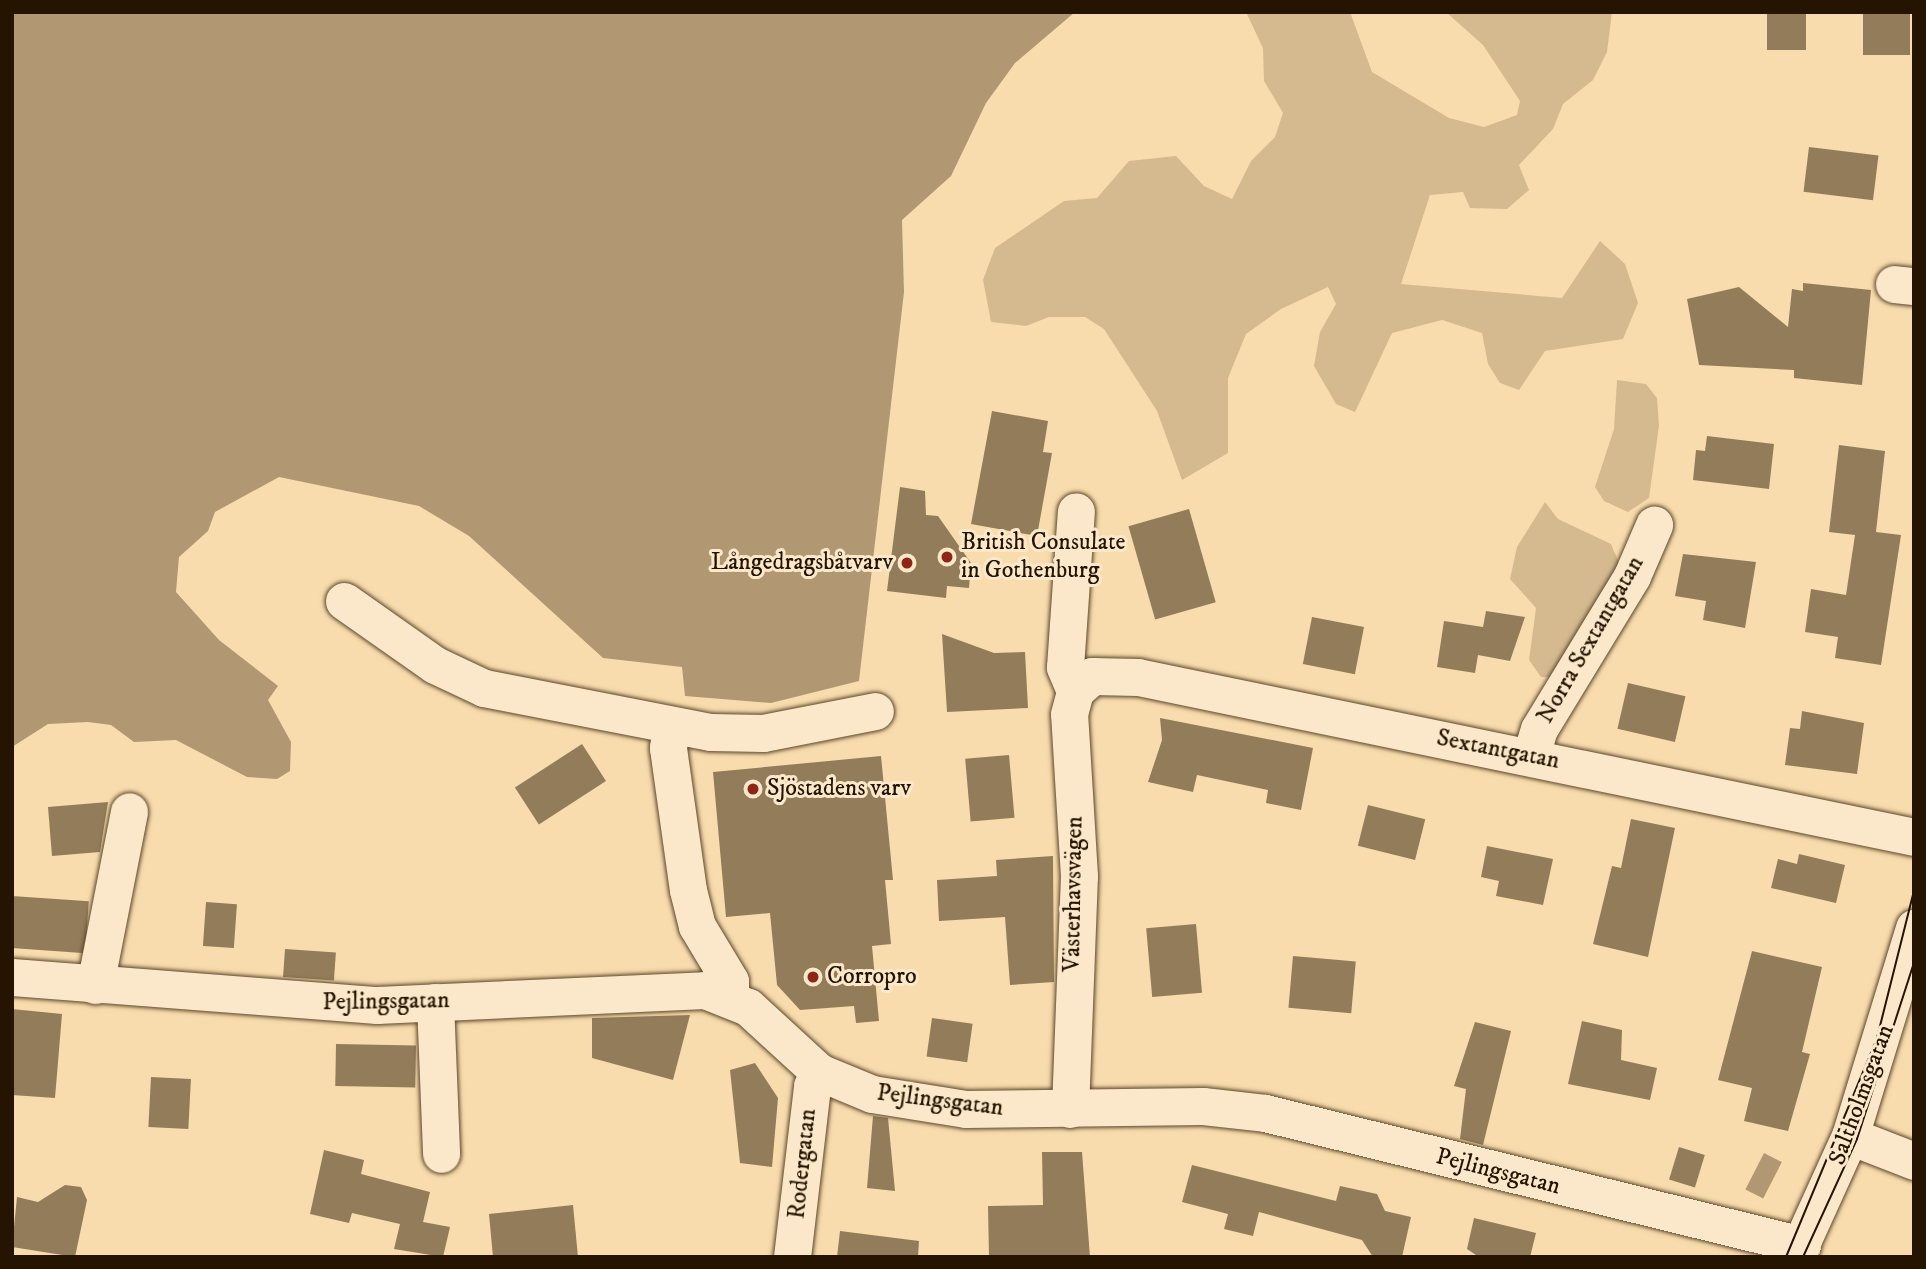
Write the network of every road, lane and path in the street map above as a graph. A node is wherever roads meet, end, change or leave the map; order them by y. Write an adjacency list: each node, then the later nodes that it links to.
1 (1076, 511): 4 (street)
2 (1654, 525): 7 (street, Norra Sextantgatan)
3 (344, 601): 6 (street)
4 (1079, 687): 7 (street, Sextantgatan); 16 (street, Västerhavsvägen)
5 (875, 711): 6 (street)
6 (671, 726): 13 (street)
7 (1531, 755): 9 (street, Sextantgatan)
8 (129, 810): 12 (street)
9 (1914, 837)
10 (1914, 928): 17 (street, Saltholmsgatan)
11 (12, 977): 12 (street, Pejlingsgatan)
12 (95, 985): 14 (street, Pejlingsgatan)
13 (730, 996): 14 (street, Pejlingsgatan); 15 (street, Pejlingsgatan)
14 (435, 1002): 18 (street)
15 (819, 1072): 16 (street, Pejlingsgatan); 21 (street, Rodergatan)
16 (1070, 1109): 20 (street, Pejlingsgatan)
17 (1850, 1136): 19 (street); 20 (street, Saltholmsgatan)
18 (441, 1154)
19 (1914, 1161)
20 (1798, 1251)
21 (792, 1257)

